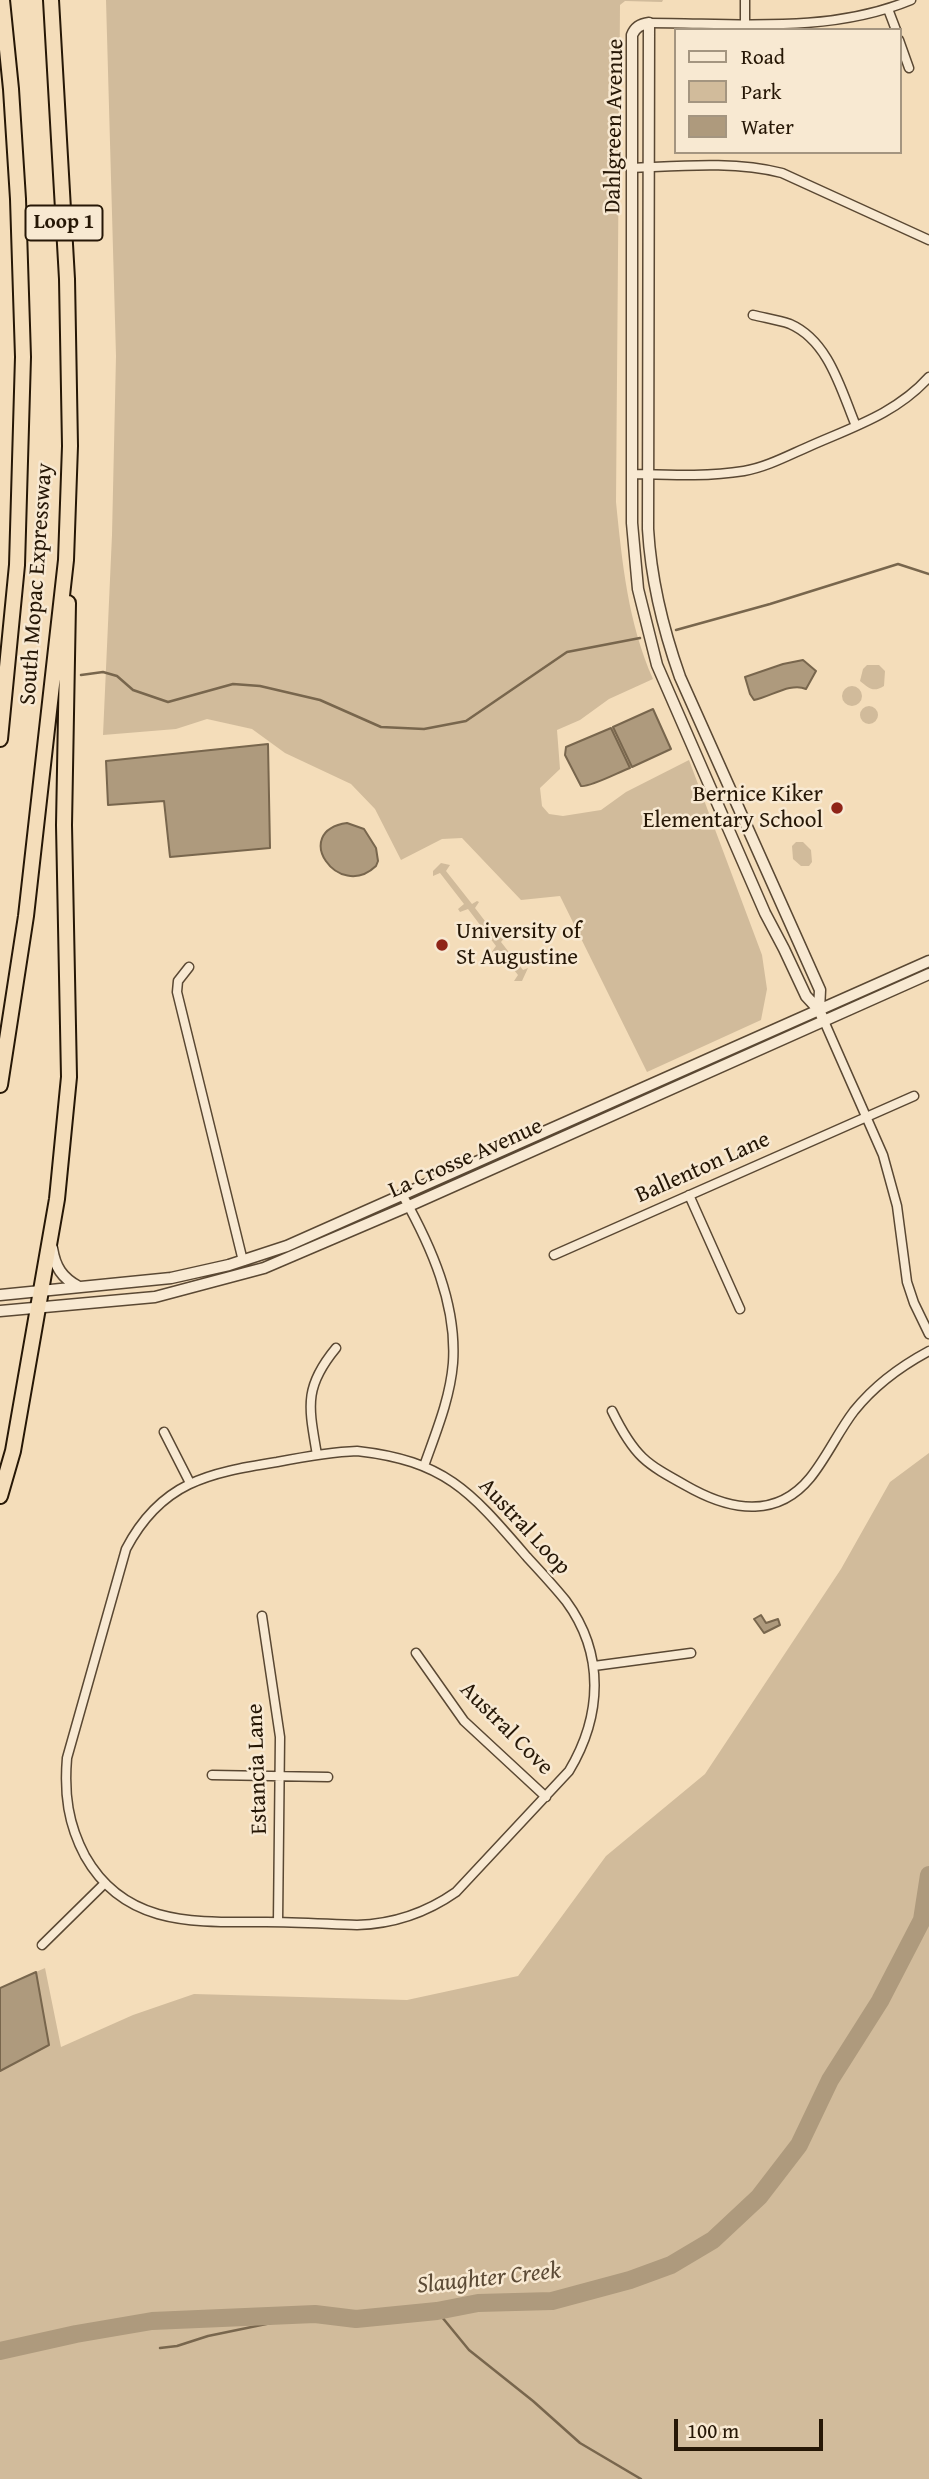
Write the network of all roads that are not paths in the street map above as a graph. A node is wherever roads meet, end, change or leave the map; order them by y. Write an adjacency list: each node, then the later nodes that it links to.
1 (2, 0): 20 (highway, South Mopac Expressway / Loop 1)
2 (51, 0): 19 (highway, South Mopac Expressway / Loop 1)
3 (744, 0): 7 (street)
4 (911, 0): 5 (street)
5 (888, 9): 7 (street); 8 (street)
6 (649, 23): 7 (street); 11 (street, Dahlgreen Avenue); 12 (street, Dahlgreen Avenue)
7 (744, 23)
8 (895, 28)
9 (901, 46): 10 (street)
10 (909, 68)
11 (649, 167): 12 (street); 13 (street); 18 (street, Dahlgreen Avenue)
12 (632, 168): 17 (street, Dahlgreen Avenue)
13 (929, 240)
14 (753, 315): 16 (street)
15 (929, 377): 16 (street)
16 (856, 426): 18 (street)
17 (632, 474): 18 (street); 24 (street, Dahlgreen Avenue)
18 (650, 474): 24 (street, Dahlgreen Avenue)
19 (66, 560): 26 (highway, South Mopac Expressway / Loop 1); 32 (highway)
20 (0, 738)
21 (929, 961): 24 (street, La Crosse Avenue)
22 (189, 967): 34 (street)
23 (929, 974): 25 (street, La Crosse Avenue)
24 (819, 1010): 25 (street, Dahlgreen Avenue); 30 (street, La Crosse Avenue)
25 (824, 1021): 28 (street, Dahlgreen Avenue); 31 (street, La Crosse Avenue)
26 (0, 1085)
27 (915, 1096): 28 (street, Ballenton Lane)
28 (867, 1116): 29 (street, Ballenton Lane); 41 (street, Dahlgreen Avenue)
29 (689, 1195): 33 (street, Ballenton Lane); 39 (street)
30 (403, 1196): 31 (street); 34 (street, La Crosse Avenue)
31 (409, 1206): 38 (street, La Crosse Avenue); 47 (street)
32 (50, 1237): 35 (street); 36 (highway)
33 (554, 1255)
34 (243, 1261): 35 (street, La Crosse Avenue)
35 (80, 1287): 36 (street, La Crosse Avenue)
36 (39, 1292): 37 (street, La Crosse Avenue); 38 (highway)
37 (0, 1295)
38 (36, 1308): 40 (street, La Crosse Avenue); 49 (highway)
39 (740, 1309)
40 (0, 1311)
41 (929, 1334)
42 (336, 1348): 46 (street)
43 (929, 1351): 44 (street)
44 (612, 1411)
45 (164, 1432): 48 (street)
46 (317, 1455): 47 (street, Austral Loop); 48 (street, Austral Loop)
47 (424, 1466): 53 (street, Austral Loop)
48 (190, 1483): 58 (street, Austral Loop)
49 (0, 1496)
50 (262, 1616): 55 (street, Estancia Lane)
51 (416, 1653): 57 (street, Austral Cove)
52 (691, 1653): 53 (street)
53 (594, 1666): 57 (street, Austral Loop)
54 (212, 1775): 55 (street)
55 (280, 1776): 56 (street); 59 (street, Estancia Lane)
56 (328, 1777)
57 (547, 1797): 59 (street, Austral Loop)
58 (105, 1883): 59 (street, Austral Loop); 60 (street)
59 (278, 1922)
60 (42, 1945)

